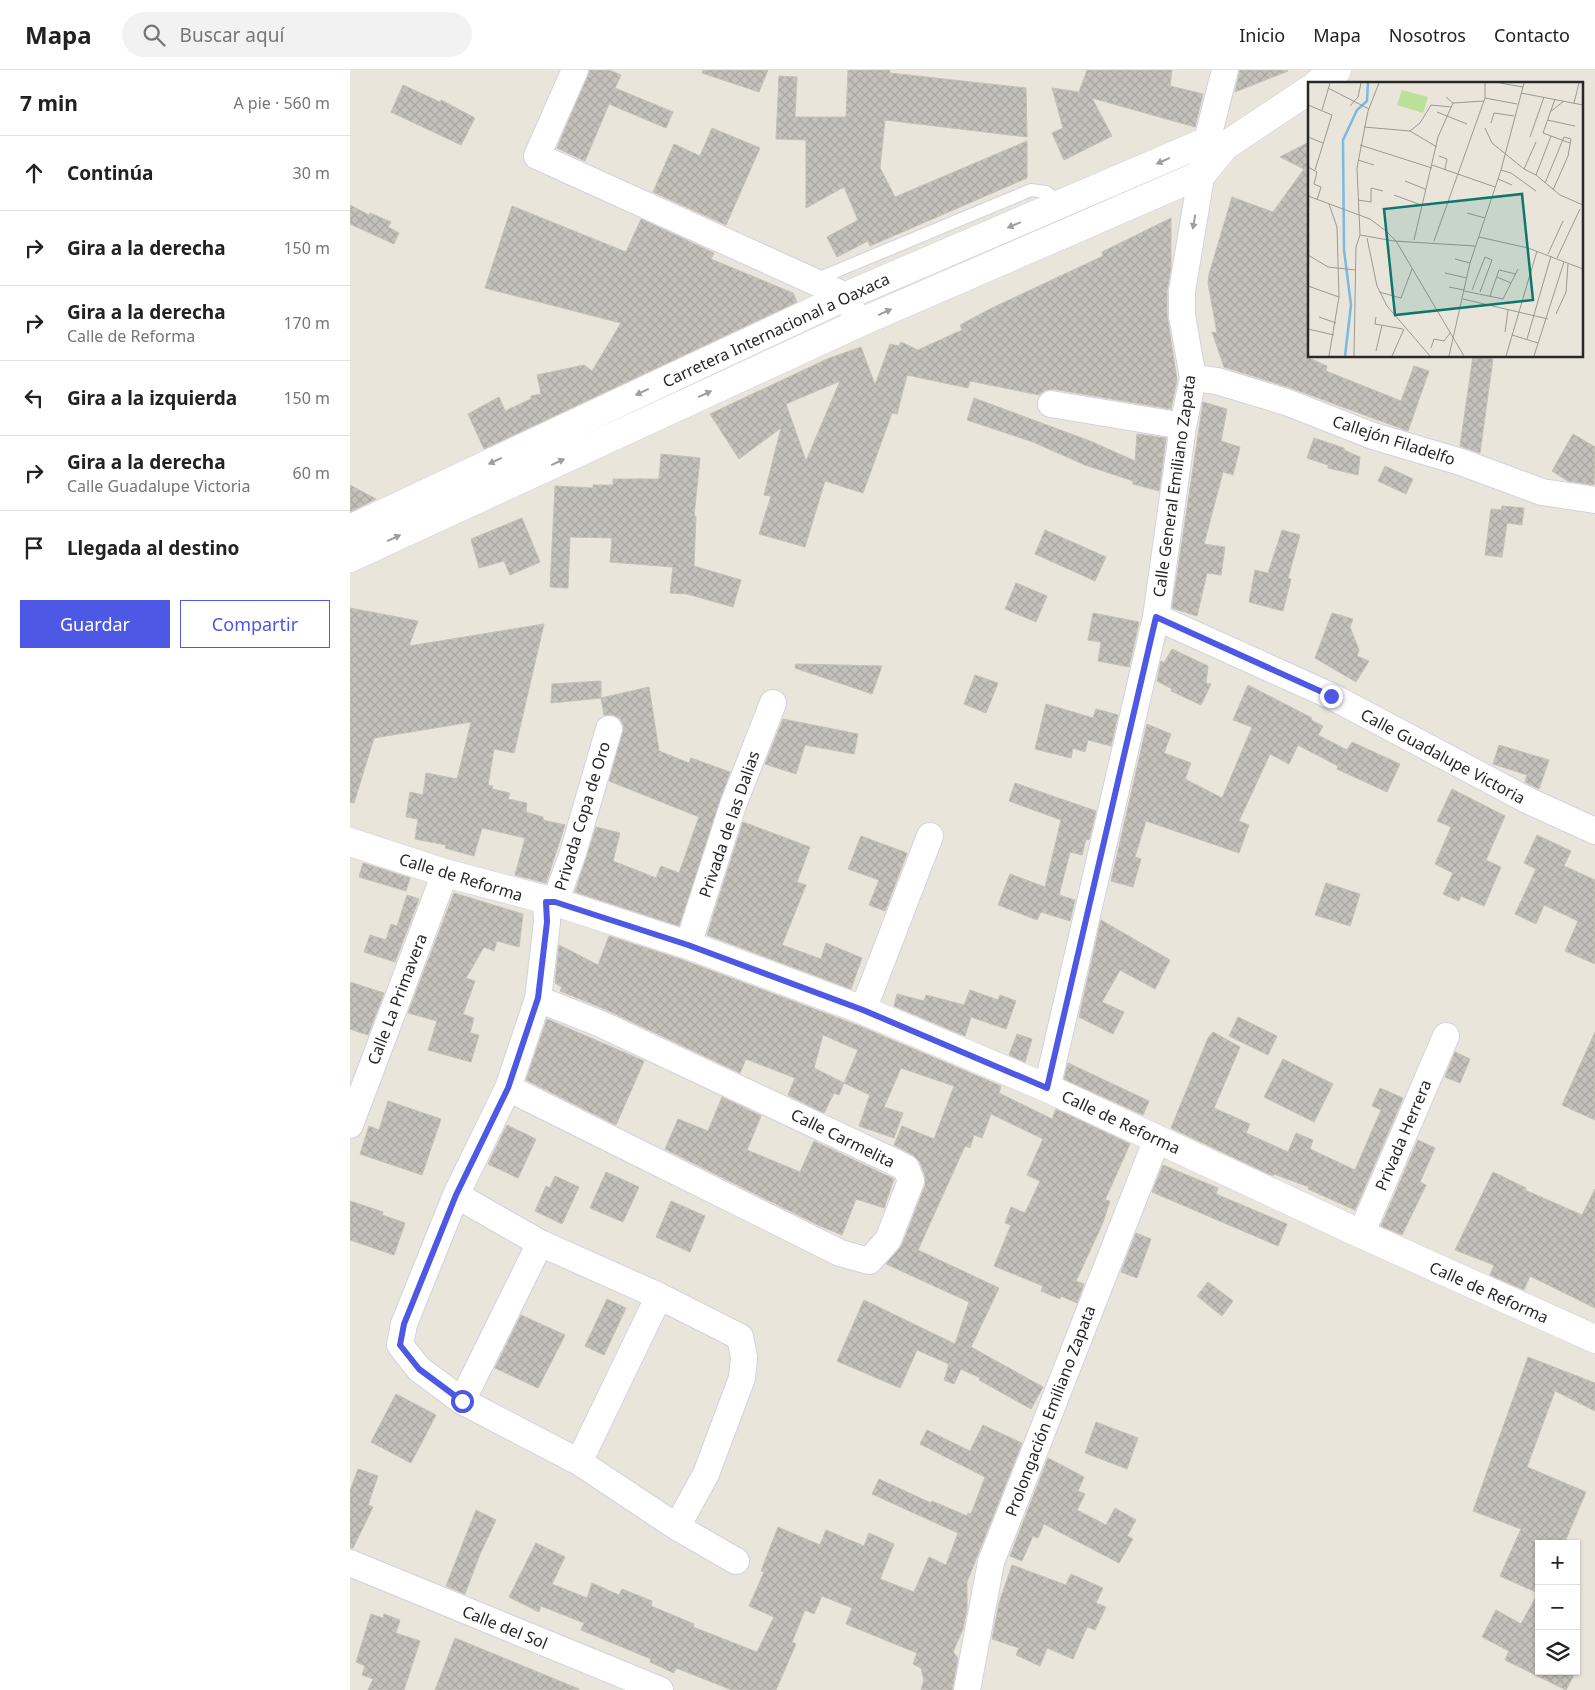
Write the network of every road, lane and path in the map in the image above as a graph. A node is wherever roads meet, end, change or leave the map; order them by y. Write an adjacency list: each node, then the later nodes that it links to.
1 (575, 70): 9 (street)
2 (1225, 70): 6 (street)
3 (1336, 70): 4 (street)
4 (1320, 82)
5 (1308, 91): 6 (street)
6 (1216, 144): 7 (street); 8 (street, Carretera Internacional a Oaxaca, one-way to 8)
7 (1202, 174): 11 (street, Carretera Internacional a Oaxaca, one-way to 7); 12 (street, Calle General Emiliano Zapata, one-way to 12)
8 (1062, 205): 9 (lane); 10 (street, Carretera Internacional a Oaxaca, one-way to 10)
9 (813, 281): 10 (street)
10 (846, 296): 11 (street); 16 (street, Carretera Internacional a Oaxaca, one-way to 16)
11 (859, 323): 17 (street, Carretera Internacional a Oaxaca, one-way to 11)
12 (1192, 378): 14 (street, Calle General Emiliano Zapata); 15 (street, Callejón Filadelfo)
13 (1051, 404): 14 (street)
14 (1183, 426): 18 (street, Calle General Emiliano Zapata)
15 (1595, 500)
16 (350, 529)
17 (350, 558)
18 (1156, 617): 21 (street, Calle Guadalupe Victoria); 31 (street, Calle General Emiliano Zapata)
19 (773, 703): 26 (street, Privada de las Dalias)
20 (609, 729): 25 (street, Privada Copa de Oro)
21 (1595, 831)
22 (930, 836): 28 (street)
23 (350, 842): 24 (street, Calle de Reforma)
24 (445, 873): 25 (street, Calle de Reforma); 32 (street, Calle La Primavera)
25 (551, 902): 26 (street, Calle de Reforma); 27 (street)
26 (688, 945): 28 (street, Calle de Reforma)
27 (538, 998): 30 (street); 30 (street, Calle Carmelita)
28 (863, 1010): 31 (street, Calle de Reforma)
29 (1446, 1036): 35 (street, Privada Herrera)
30 (508, 1088): 34 (street)
31 (1047, 1088): 33 (street, Calle de Reforma)
32 (350, 1125)
33 (1157, 1139): 35 (street, Calle de Reforma); 45 (street, Prolongación Emiliano Zapata)
34 (456, 1195): 36 (street); 39 (street)
35 (1361, 1234): 38 (street, Calle de Reforma)
36 (540, 1244): 37 (street); 39 (street)
37 (659, 1296): 40 (street); 41 (street)
38 (1595, 1340)
39 (462, 1401): 40 (street)
40 (580, 1462): 41 (street)
41 (677, 1527): 42 (street)
42 (736, 1561)
43 (350, 1563): 44 (street, Calle del Sol)
44 (660, 1690)
45 (968, 1690)

